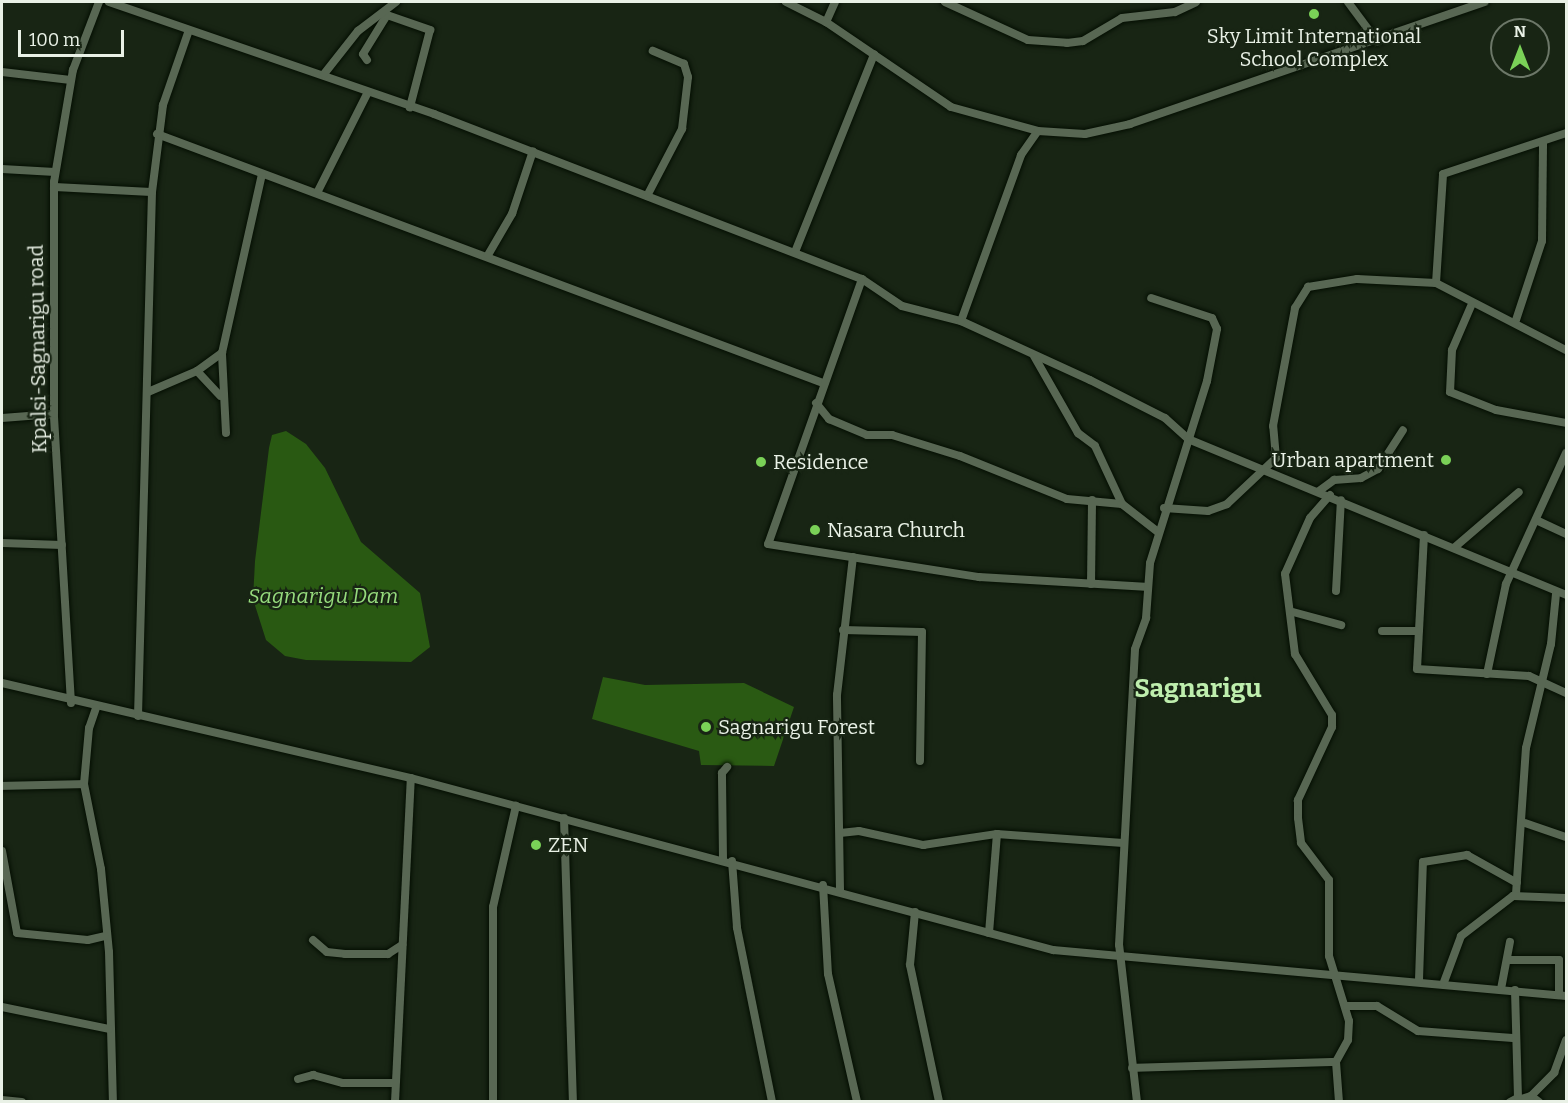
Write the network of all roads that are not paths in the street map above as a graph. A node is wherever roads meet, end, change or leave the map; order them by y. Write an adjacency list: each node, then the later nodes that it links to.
1 (99, 2): 18 (street, Kpalsi-Sagnarigu road)
2 (109, 2): 11 (street)
3 (396, 2): 17 (street)
4 (786, 2): 10 (street)
5 (835, 2): 10 (street)
6 (945, 2): 7 (street)
7 (1196, 2)
8 (1348, 2): 12 (street)
9 (1485, 2): 12 (street)
10 (825, 22): 14 (street)
11 (189, 30): 17 (street); 22 (street)
12 (1377, 41): 21 (street)
13 (653, 51): 32 (street)
14 (874, 54): 21 (street); 33 (street)
15 (367, 60): 20 (street)
16 (2, 72): 18 (street)
17 (324, 74): 19 (street)
18 (71, 80): 27 (street, Kpalsi-Sagnarigu road)
19 (367, 94): 20 (street); 31 (street)
20 (410, 107): 25 (street)
21 (1038, 131): 40 (street)
22 (157, 134): 28 (street); 30 (street)
23 (1566, 134): 24 (street)
24 (1543, 142): 36 (street); 39 (street)
25 (533, 151): 32 (street); 34 (street)
26 (2, 169): 27 (street)
27 (55, 172): 29 (street, Kpalsi-Sagnarigu road)
28 (262, 174): 31 (street); 42 (street)
29 (54, 187): 30 (street); 49 (street, Kpalsi-Sagnarigu road)
30 (152, 192): 46 (street)
31 (317, 193): 34 (street)
32 (647, 196): 33 (street)
33 (795, 252): 35 (street)
34 (488, 255): 45 (street)
35 (862, 279): 40 (street); 45 (street)
36 (1436, 284): 38 (street); 57 (street)
37 (1151, 298): 54 (street)
38 (1471, 306): 39 (street); 51 (street)
39 (1516, 320): 41 (street)
40 (961, 321): 43 (street)
41 (1566, 350)
42 (222, 352): 44 (street); 47 (street)
43 (1034, 356): 54 (street); 63 (street)
44 (197, 371): 46 (street); 47 (street)
45 (823, 383): 48 (street)
46 (148, 392): 90 (street)
47 (223, 403): 53 (street)
48 (816, 403): 61 (street); 72 (street)
49 (54, 414): 50 (street); 70 (street, Kpalsi-Sagnarigu road)
50 (2, 418)
51 (1566, 423)
52 (1403, 430): 58 (street)
53 (226, 432)
54 (1188, 440): 57 (street); 64 (street)
55 (1566, 453): 56 (street)
56 (1565, 462): 65 (street)
57 (1267, 472): 58 (street); 64 (street)
58 (1319, 491): 60 (street)
59 (1519, 492): 71 (street)
60 (1330, 495): 62 (street); 79 (street)
61 (1092, 500): 63 (street); 74 (street)
62 (1341, 500): 68 (street); 76 (street)
63 (1122, 504): 66 (street)
64 (1164, 508): 66 (street)
65 (1536, 520): 67 (street); 73 (street)
66 (1158, 532): 75 (street)
67 (1566, 534)
68 (1424, 535): 71 (street); 83 (street)
69 (2, 543): 70 (street)
70 (62, 545): 88 (street, Kpalsi-Sagnarigu road)
71 (1455, 548): 73 (street)
72 (853, 557): 74 (street); 81 (street)
73 (1513, 570): 77 (street); 84 (street)
74 (1091, 584): 75 (street)
75 (1145, 587): 102 (street)
76 (1336, 591)
77 (1556, 594): 78 (street); 85 (street)
78 (1566, 595)
79 (1293, 612): 80 (street); 120 (street)
80 (1341, 626)
81 (843, 630): 91 (street); 99 (street)
82 (1382, 631): 83 (street)
83 (1417, 631): 84 (street)
84 (1487, 674): 85 (street)
85 (1544, 682): 87 (street); 98 (street)
86 (2, 683): 88 (street)
87 (1566, 693)
88 (71, 703): 89 (street)
89 (96, 708): 90 (street); 94 (street)
90 (138, 716): 93 (street)
91 (920, 761)
92 (728, 767): 104 (street)
93 (411, 778): 96 (street); 116 (street)
94 (84, 784): 95 (street); 113 (street)
95 (2, 786)
96 (516, 806): 97 (street); 141 (street)
97 (564, 818): 104 (street); 142 (street)
98 (1525, 823): 101 (street); 106 (street)
99 (840, 833): 100 (street); 108 (street)
100 (997, 834): 102 (street); 112 (street)
101 (1566, 837)
102 (1123, 843): 117 (street)
103 (2, 851): 113 (street)
104 (723, 859): 105 (street)
105 (732, 861): 107 (street); 143 (street)
106 (1517, 883): 109 (street); 121 (street)
107 (823, 885): 108 (street); 144 (street)
108 (840, 890): 111 (street)
109 (1516, 894): 110 (street); 122 (street)
110 (1566, 898)
111 (915, 912): 112 (street); 145 (street)
112 (990, 933): 117 (street)
113 (105, 936): 128 (street)
114 (313, 940): 116 (street)
115 (1510, 942): 119 (street)
116 (402, 945): 134 (street)
117 (1119, 959): 120 (street); 132 (street)
118 (1563, 959): 119 (street); 125 (street)
119 (1507, 960): 123 (street)
120 (1334, 971): 121 (street); 126 (street)
121 (1419, 980): 122 (street)
122 (1444, 982): 123 (street)
123 (1501, 989): 124 (street)
124 (1515, 990): 125 (street); 129 (street)
125 (1563, 995)
126 (1347, 1006): 129 (street); 131 (street)
127 (2, 1007): 128 (street)
128 (110, 1029): 139 (street)
129 (1513, 1038): 137 (street)
130 (1566, 1040): 135 (street)
131 (1336, 1062): 132 (street); 147 (street)
132 (1132, 1068): 146 (street)
133 (298, 1079): 134 (street)
134 (395, 1083): 140 (street)
135 (1532, 1096): 137 (street); 148 (street)
136 (2, 1100): 138 (street)
137 (1515, 1100)
138 (22, 1101)
139 (113, 1101)
140 (394, 1101)
141 (493, 1101)
142 (573, 1101)
143 (772, 1101)
144 (857, 1101)
145 (939, 1101)
146 (1137, 1101)
147 (1339, 1101)
148 (1539, 1101)

